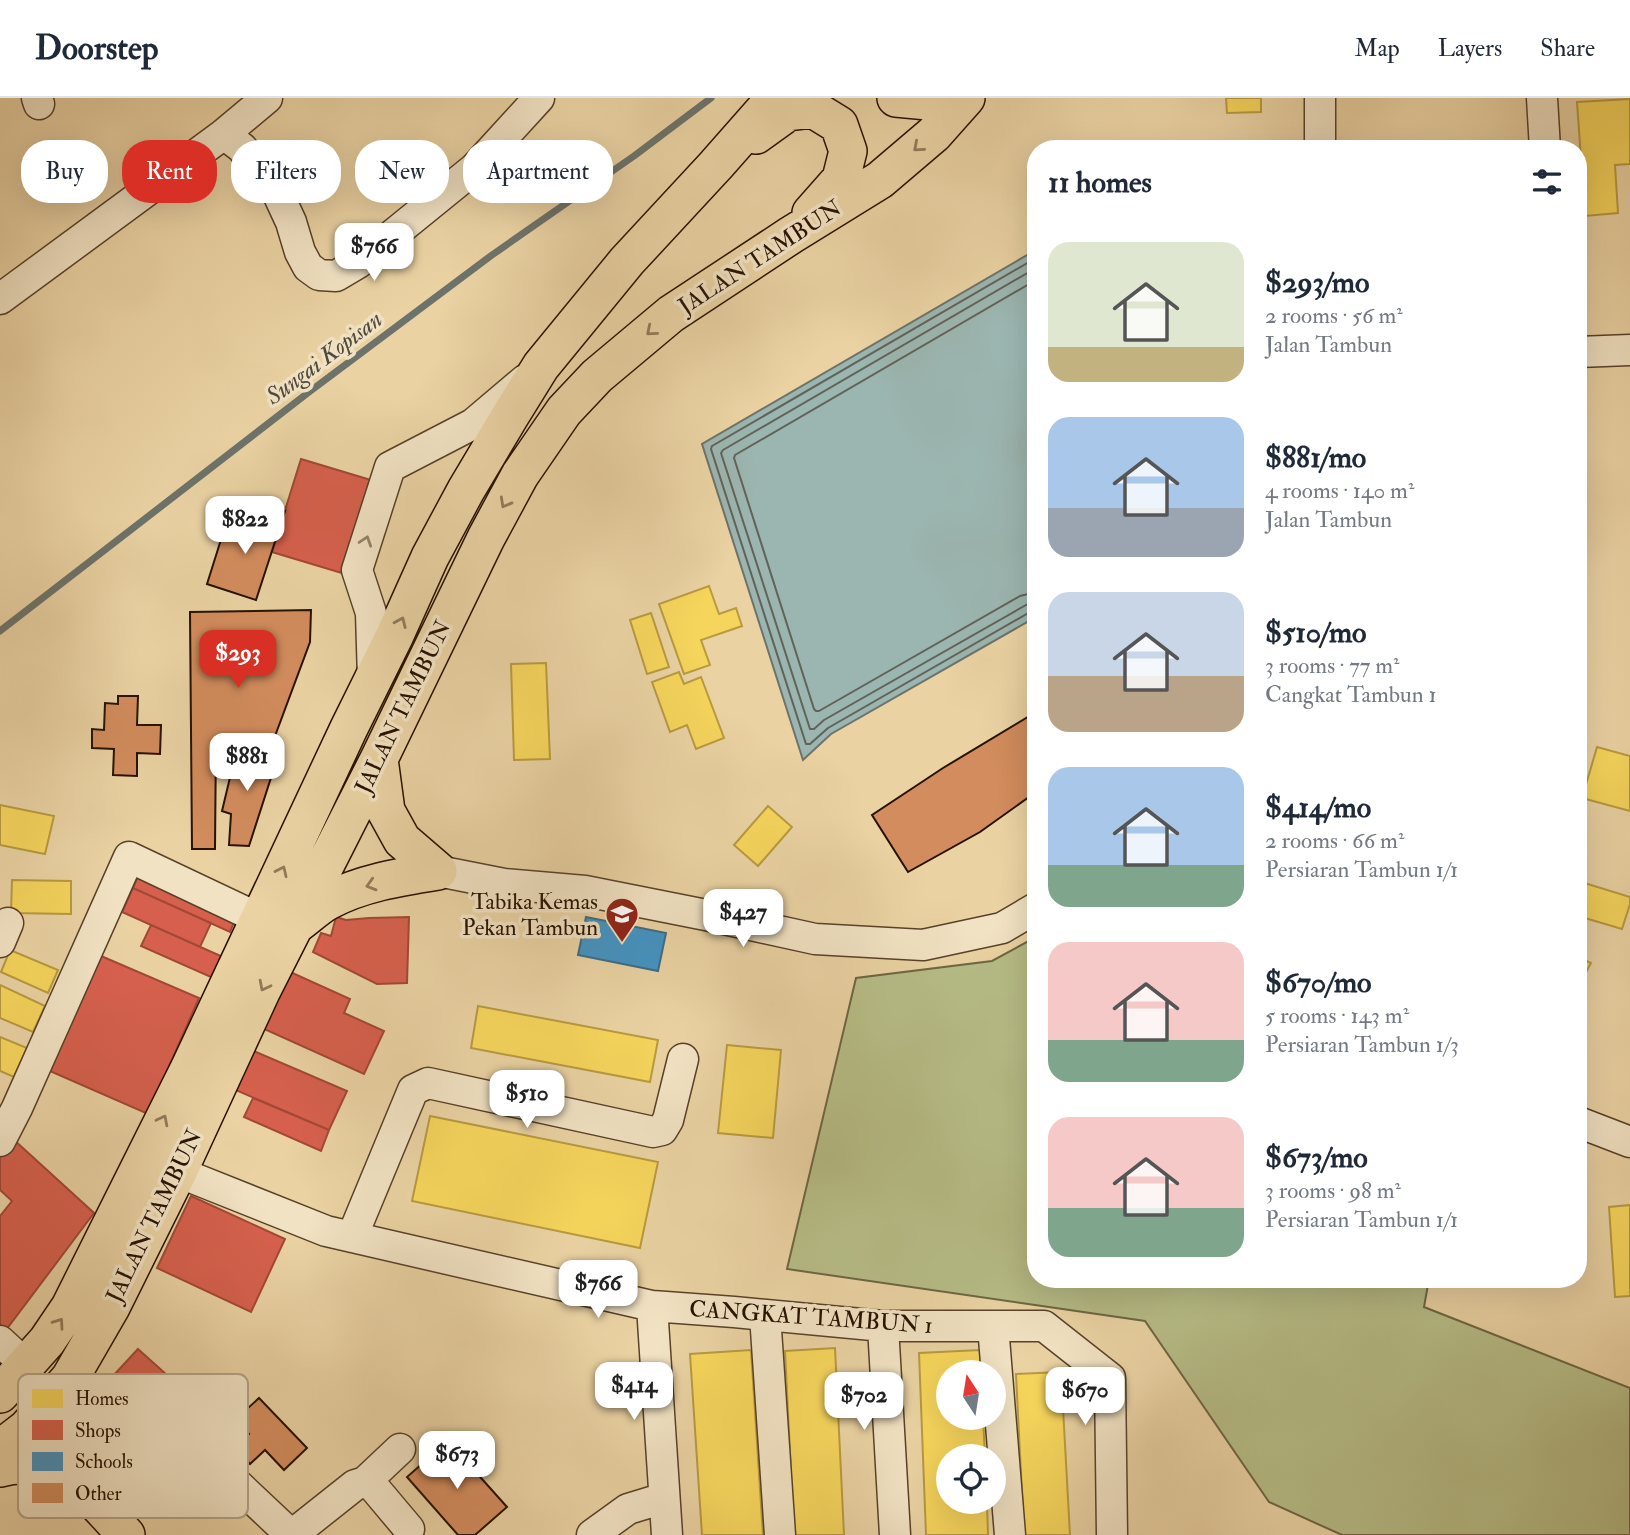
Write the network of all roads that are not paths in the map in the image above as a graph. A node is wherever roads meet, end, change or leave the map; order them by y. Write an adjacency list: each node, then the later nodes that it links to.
1 (267, 98): 9 (street)
2 (539, 98): 9 (street)
3 (775, 98): 12 (main road, JALAN TAMBUN)
4 (896, 98): 5 (main road)
5 (941, 98)
6 (966, 98): 13 (main road, JALAN TAMBUN, one-way to 13)
7 (1320, 98): 10 (street)
8 (1542, 98): 11 (street)
9 (224, 134): 14 (street)
10 (1320, 140)
11 (1544, 140)
12 (716, 165): 13 (main road); 17 (main road, JALAN TAMBUN)
13 (791, 235): 19 (main road, JALAN TAMBUN, one-way to 19)
14 (0, 299)
15 (1630, 350): 16 (street)
16 (1587, 352)
17 (541, 366): 18 (main road, JALAN TAMBUN, one-way to 17); 18 (street, one-way to 17)
18 (373, 679): 22 (main road, JALAN TAMBUN, one-way to 18)
19 (379, 759): 20 (main road); 23 (main road, JALAN TAMBUN)
20 (438, 871): 21 (street); 23 (main road, one-way to 23)
21 (1027, 913)
22 (260, 919): 26 (street); 34 (main road, JALAN TAMBUN, one-way to 22)
23 (296, 925): 28 (main road, JALAN TAMBUN, one-way to 28)
24 (683, 1059): 29 (street)
25 (1587, 1125): 27 (street)
26 (0, 1141)
27 (1630, 1142)
28 (177, 1172): 29 (street, CANGKAT TAMBUN 1); 35 (main road, JALAN TAMBUN)
29 (352, 1237): 30 (street, CANGKAT TAMBUN 1)
30 (652, 1306): 31 (street, CANGKAT TAMBUN 1); 44 (street)
31 (765, 1315): 32 (street, CANGKAT TAMBUN 1); 51 (street)
32 (883, 1326): 33 (street, CANGKAT TAMBUN 1); 52 (street)
33 (993, 1326): 53 (street); 54 (street, CANGKAT TAMBUN 1)
34 (13, 1353): 36 (main road, JALAN TAMBUN)
35 (72, 1374)
36 (0, 1394)
37 (18, 1435): 38 (main road, JALAN TAMBUN)
38 (0, 1449)
39 (400, 1449): 42 (street)
40 (18, 1466): 41 (main road)
41 (0, 1468)
42 (365, 1482): 46 (street); 48 (street)
43 (248, 1494): 48 (street)
44 (664, 1498): 49 (street); 50 (street)
45 (110, 1518): 47 (main road)
46 (409, 1529)
47 (126, 1535)
48 (291, 1535)
49 (592, 1535)
50 (667, 1535)
51 (780, 1535)
52 (895, 1535)
53 (1010, 1535)
54 (1112, 1535)

